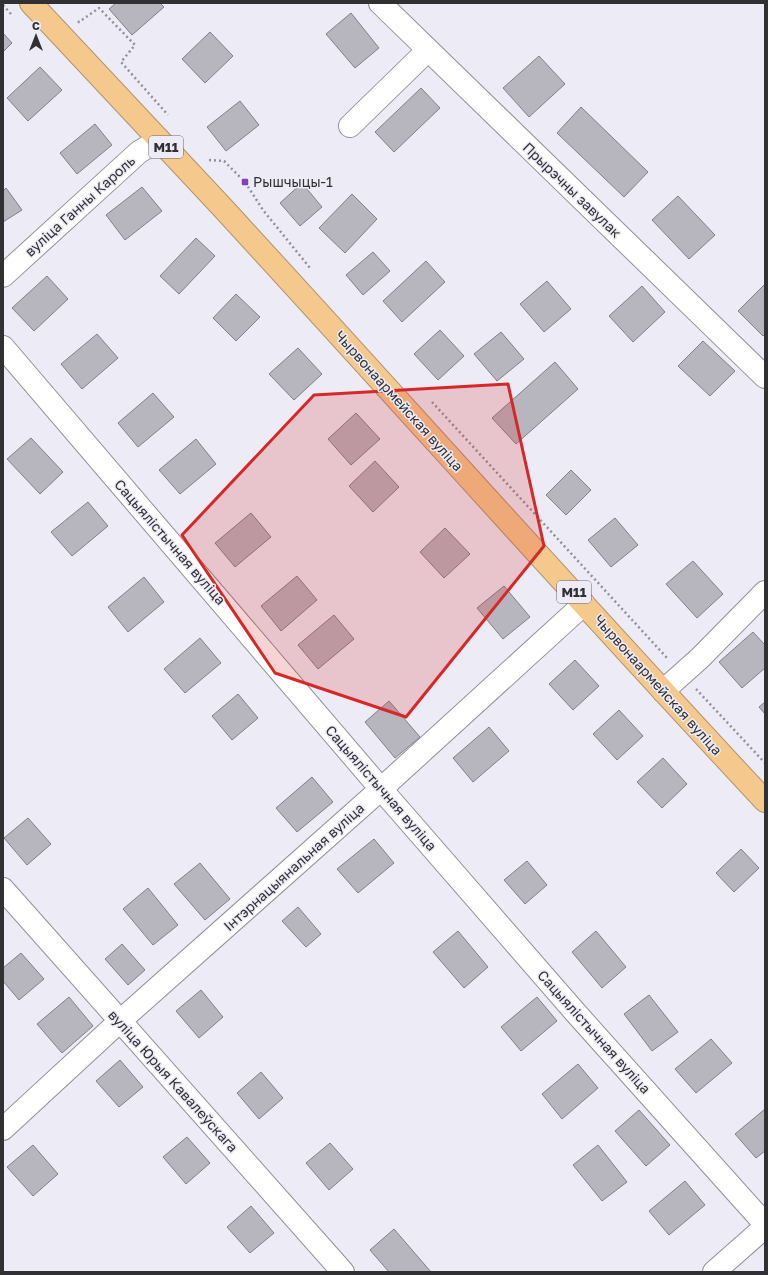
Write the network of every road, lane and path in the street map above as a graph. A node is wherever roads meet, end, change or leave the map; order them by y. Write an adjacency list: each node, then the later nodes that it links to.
1 (31, 3): 7 (highway, Чырвонаармейская вуліца / М11)
2 (380, 3): 4 (street, Прырэчны завулак)
3 (74, 17): 5 (path)
4 (428, 50): 6 (street); 12 (street, Прырэчны завулак)
5 (173, 120)
6 (350, 126)
7 (159, 140): 9 (street, вуліца Ганны Кароль); 10 (highway, Чырвонаармейская вуліца / М11)
8 (205, 155): 10 (path)
9 (3, 276)
10 (300, 292): 15 (highway, Чырвонаармейская вуліца / М11)
11 (3, 348): 19 (street, Сацыялістычная вуліца)
12 (765, 377)
13 (430, 400): 16 (path)
14 (765, 592): 16 (street)
15 (584, 604): 17 (highway, Чырвонаармейская вуліца / М11); 19 (street, Інтэрнацыянальная вуліца)
16 (682, 674): 17 (street); 18 (path)
17 (663, 691): 20 (highway, Чырвонаармейская вуліца / М11)
18 (765, 763)
19 (381, 789): 22 (street, Інтэрнацыянальная вуліца); 24 (street, Сацыялістычная вуліца)
20 (765, 801)
21 (3, 889): 22 (street, вуліца Юрыя Кавалеўскага)
22 (120, 1021): 23 (street, Інтэрнацыянальная вуліца); 26 (street, вуліца Юрыя Кавалеўскага)
23 (3, 1129)
24 (765, 1224)
25 (765, 1227): 27 (street)
26 (343, 1272)
27 (714, 1272)

